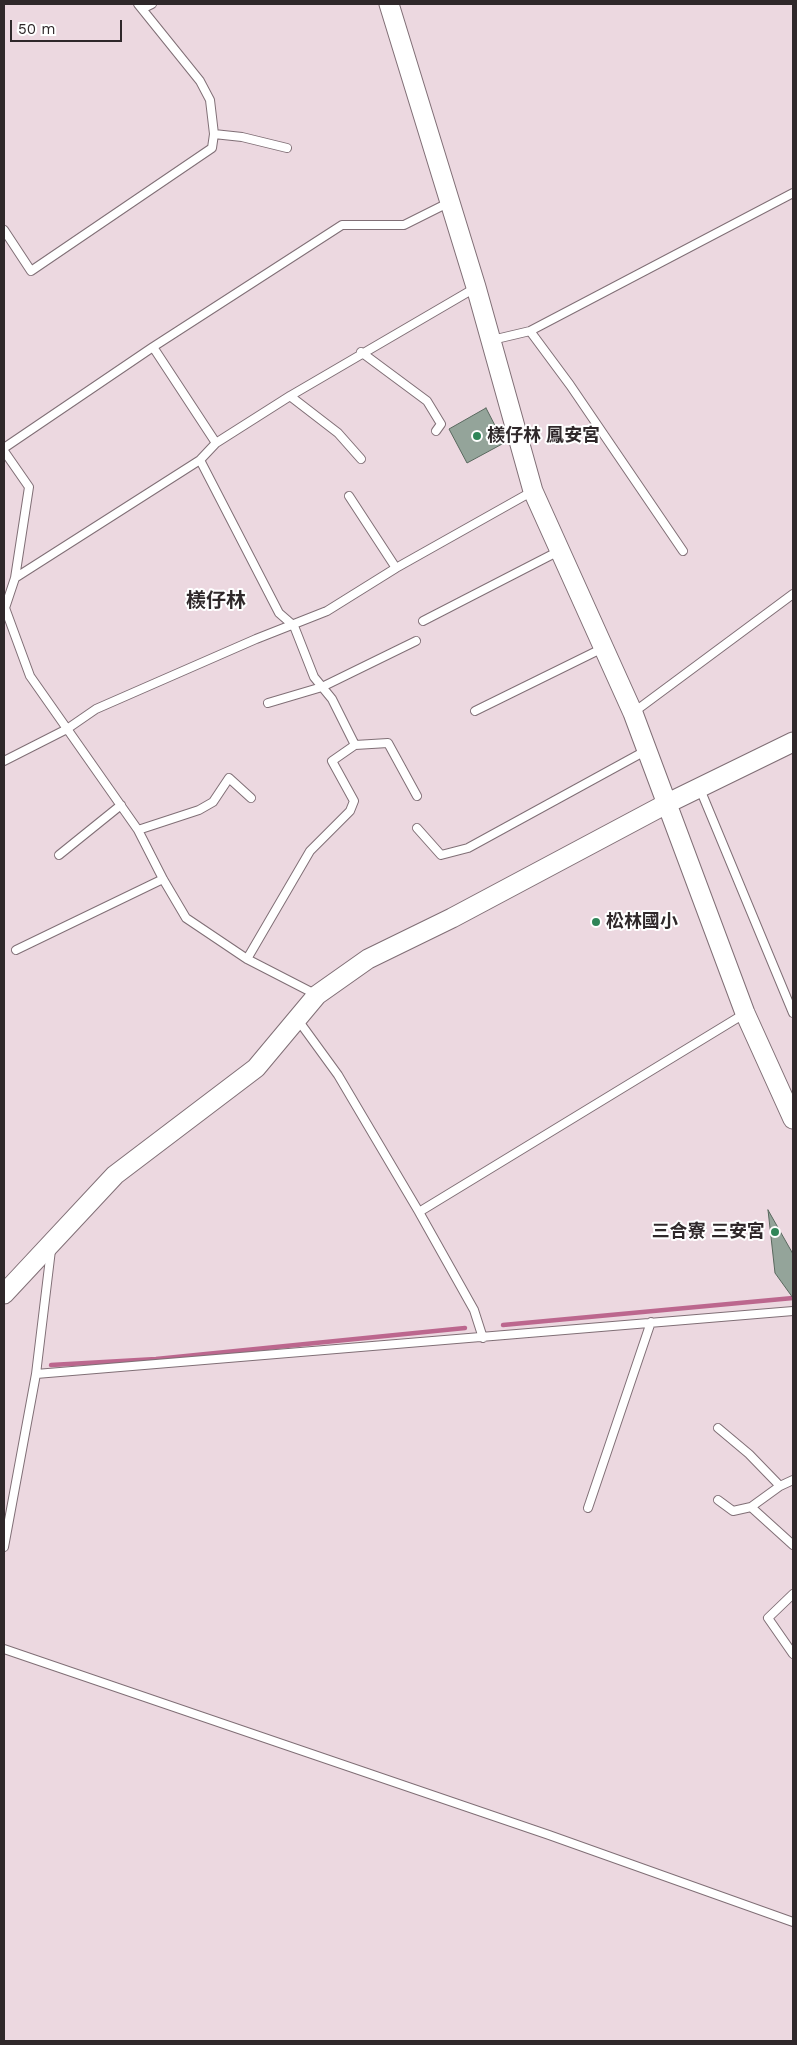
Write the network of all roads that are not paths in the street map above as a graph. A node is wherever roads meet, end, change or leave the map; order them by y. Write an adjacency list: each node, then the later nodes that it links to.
1 (152, 4): 3 (lane)
2 (389, 4): 7 (street)
3 (140, 6): 4 (lane)
4 (214, 134): 5 (lane); 8 (lane)
5 (287, 148)
6 (793, 193): 10 (lane)
7 (450, 202): 9 (street); 12 (lane)
8 (4, 230)
9 (476, 287): 11 (street); 13 (lane)
10 (530, 331): 11 (lane); 23 (lane)
11 (490, 341): 20 (street)
12 (153, 347): 16 (lane); 17 (lane)
13 (361, 352): 14 (lane); 15 (lane)
14 (290, 396): 16 (lane); 18 (lane)
15 (436, 430)
16 (216, 443): 19 (lane)
17 (4, 450): 25 (lane)
18 (361, 459)
19 (200, 460): 25 (lane); 29 (lane)
20 (533, 491): 22 (street); 24 (lane)
21 (349, 496): 24 (lane)
22 (560, 551): 28 (lane); 31 (street)
23 (683, 551)
24 (396, 568): 29 (lane)
25 (14, 578): 27 (lane)
26 (793, 594): 35 (lane)
27 (4, 609): 36 (lane)
28 (423, 621)
29 (294, 626): 32 (lane); 36 (lane)
30 (416, 641): 32 (lane)
31 (605, 647): 34 (lane); 35 (street)
32 (322, 687): 33 (lane); 38 (lane)
33 (268, 703)
34 (476, 711)
35 (634, 713): 39 (street)
36 (67, 729): 40 (lane); 45 (lane)
37 (793, 742): 41 (street)
38 (355, 745): 42 (lane); 51 (lane)
39 (647, 750): 44 (street); 46 (lane)
40 (4, 760)
41 (700, 788): 44 (street); 54 (lane)
42 (417, 796)
43 (251, 798): 47 (lane)
44 (666, 804): 52 (street); 53 (street)
45 (121, 805): 47 (lane); 48 (lane)
46 (417, 828)
47 (138, 830): 49 (lane)
48 (58, 855)
49 (163, 879): 50 (lane); 51 (lane)
50 (16, 950)
51 (247, 959): 52 (lane)
52 (317, 995): 55 (street)
53 (745, 1013): 56 (street); 57 (lane)
54 (793, 1013)
55 (297, 1018): 57 (lane); 58 (street)
56 (793, 1118)
57 (419, 1212): 62 (lane)
58 (52, 1241): 59 (street); 63 (lane)
59 (4, 1294)
60 (793, 1311): 61 (lane)
61 (651, 1322): 62 (lane); 69 (lane)
62 (483, 1338): 63 (lane)
63 (36, 1374): 71 (lane)
64 (718, 1428): 66 (lane)
65 (793, 1480): 66 (lane)
66 (780, 1486): 68 (lane)
67 (718, 1500): 68 (lane)
68 (751, 1507): 70 (lane)
69 (588, 1508)
70 (793, 1545)
71 (4, 1547)
72 (793, 1594): 74 (lane)
73 (4, 1649): 75 (lane)
74 (793, 1654)
75 (793, 1922)

